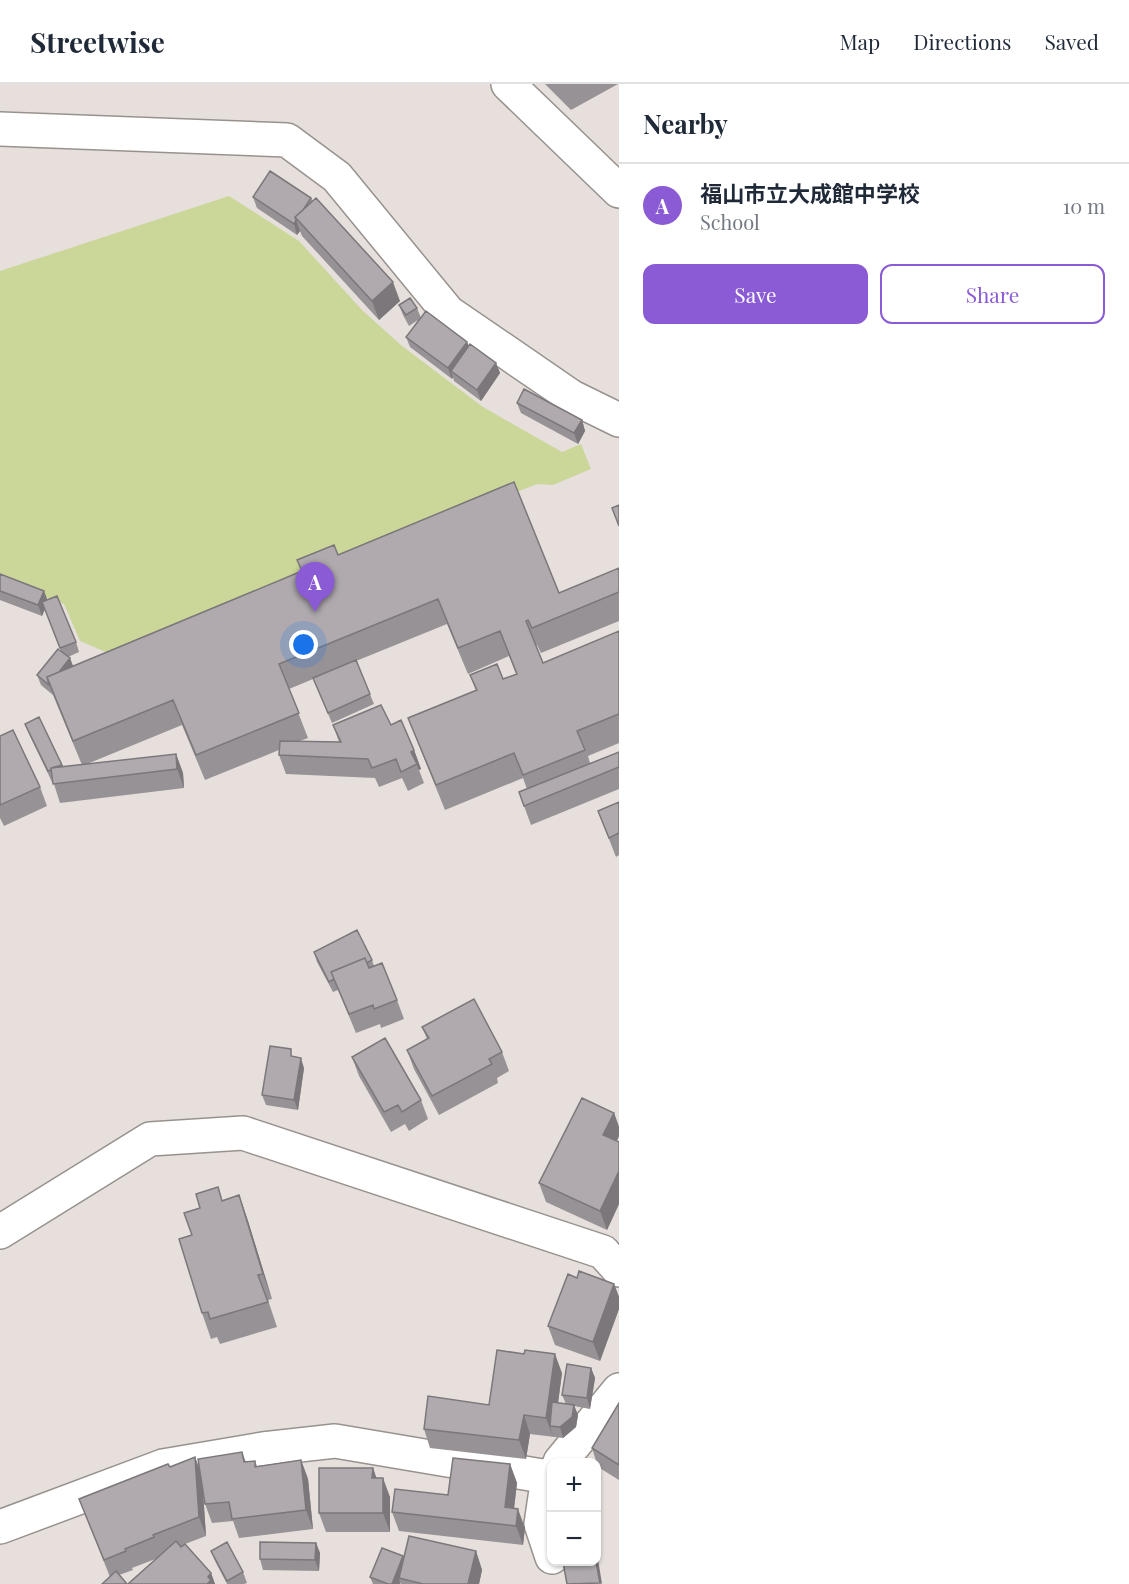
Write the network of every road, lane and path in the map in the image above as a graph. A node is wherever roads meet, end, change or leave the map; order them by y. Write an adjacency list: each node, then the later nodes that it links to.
1 (508, 84): 3 (street)
2 (0, 129): 6 (street)
3 (568, 141): 4 (street); 5 (street)
4 (619, 157)
5 (619, 191)
6 (619, 420)
7 (0, 1232): 8 (street)
8 (619, 1270)
9 (619, 1390): 10 (street)
10 (564, 1458)
11 (547, 1470): 13 (street)
12 (547, 1498): 14 (street)
13 (0, 1527)
14 (547, 1542)
15 (554, 1566): 16 (street)
16 (560, 1584)

